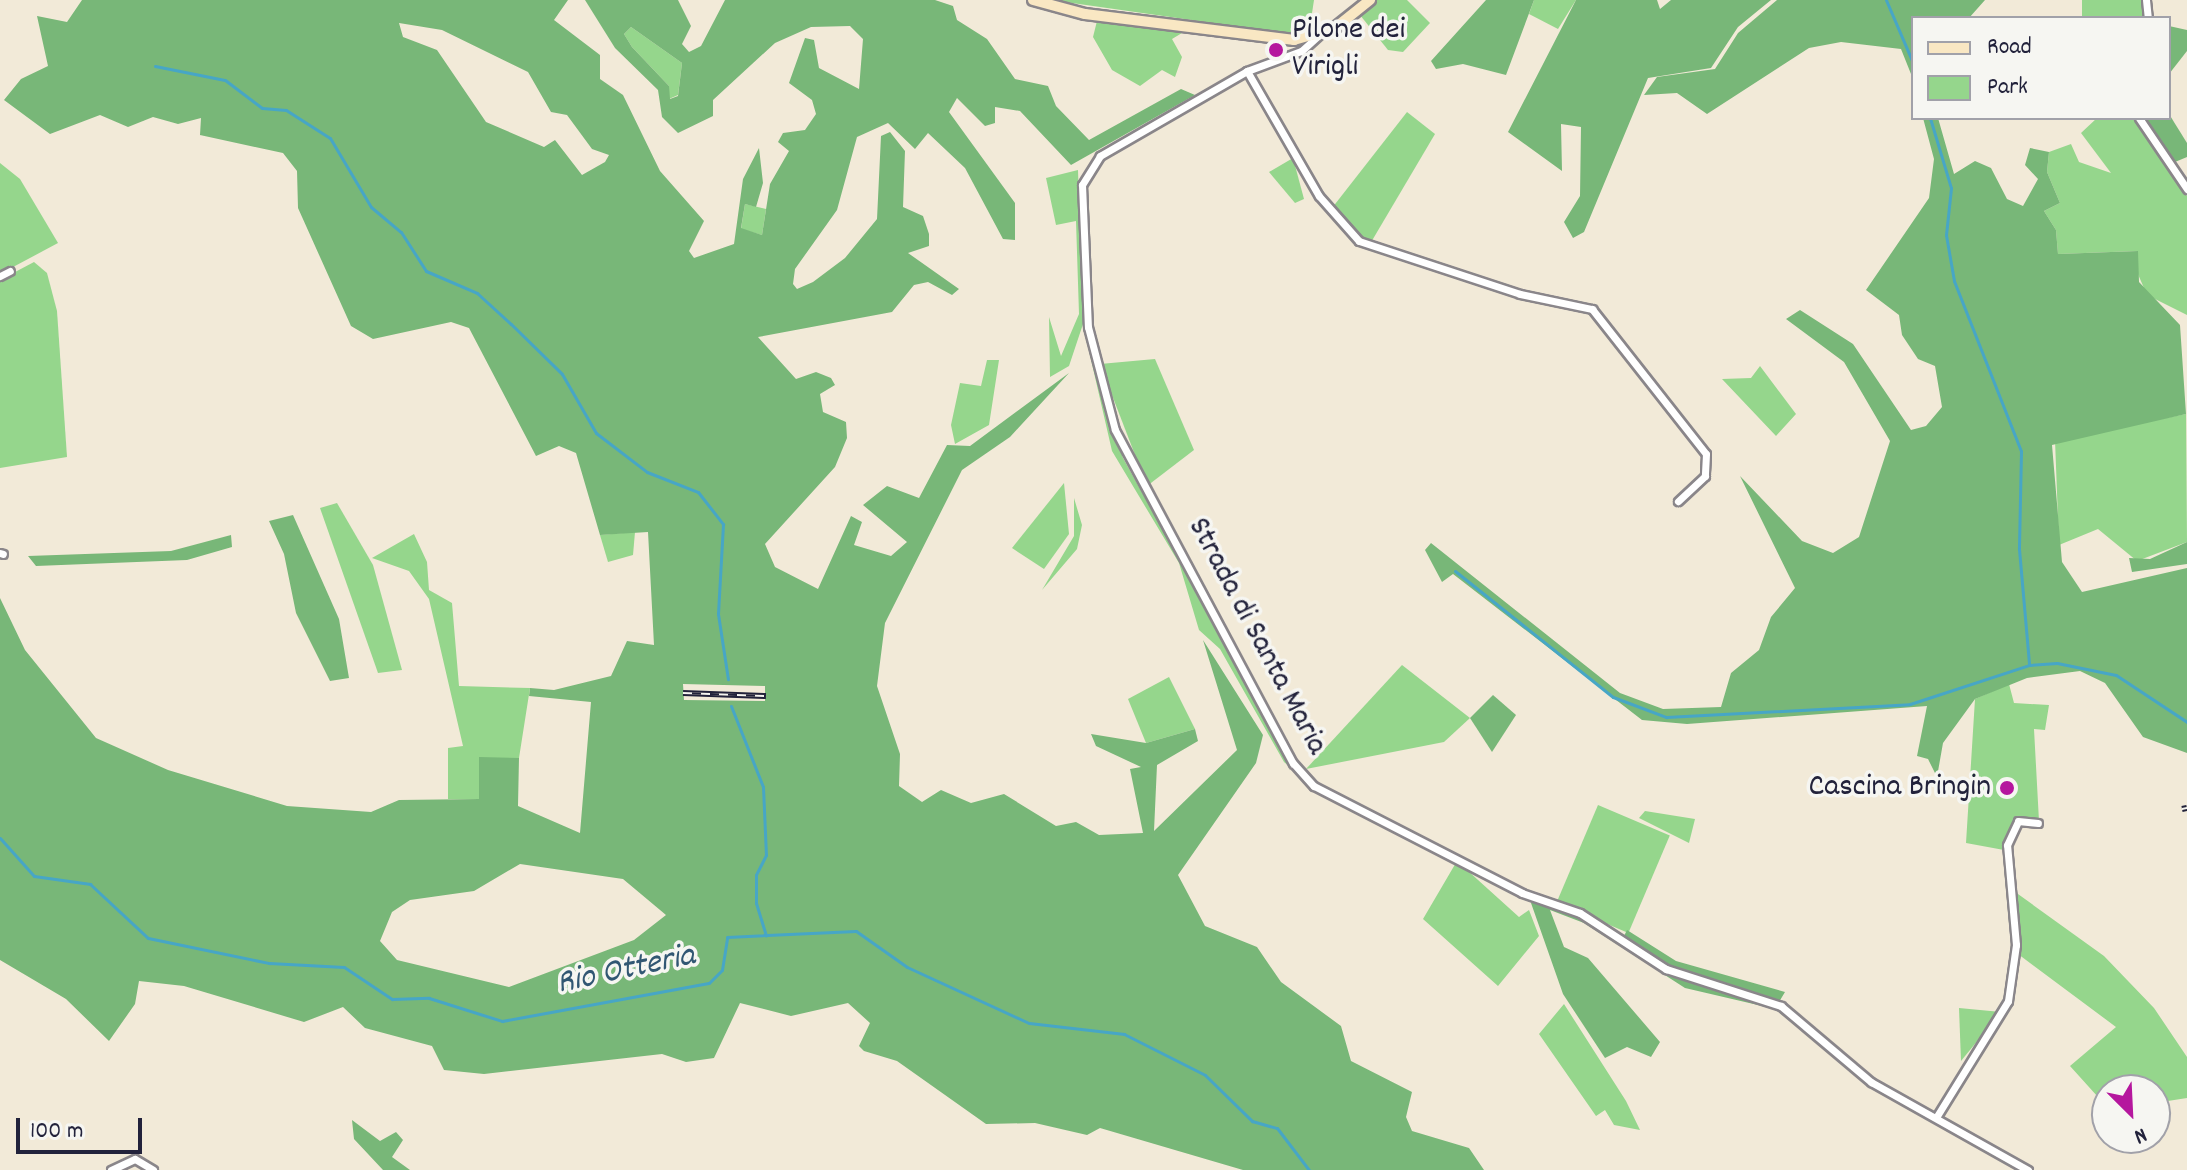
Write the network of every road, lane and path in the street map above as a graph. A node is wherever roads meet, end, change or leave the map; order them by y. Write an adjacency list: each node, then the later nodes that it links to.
1 (1033, 0): 3 (main road)
2 (1370, 0): 3 (main road)
3 (1319, 35): 4 (street, Strada di Santa Maria)
4 (1247, 71): 9 (street); 11 (street, Strada di Santa Maria)
5 (2140, 120): 6 (street)
6 (2187, 189)
7 (10, 271): 8 (street)
8 (0, 276)
9 (1678, 501)
10 (2038, 823): 11 (street)
11 (1937, 1116): 14 (street, Strada di Santa Maria)
12 (111, 1170): 13 (street)
13 (153, 1170)
14 (2028, 1170)

